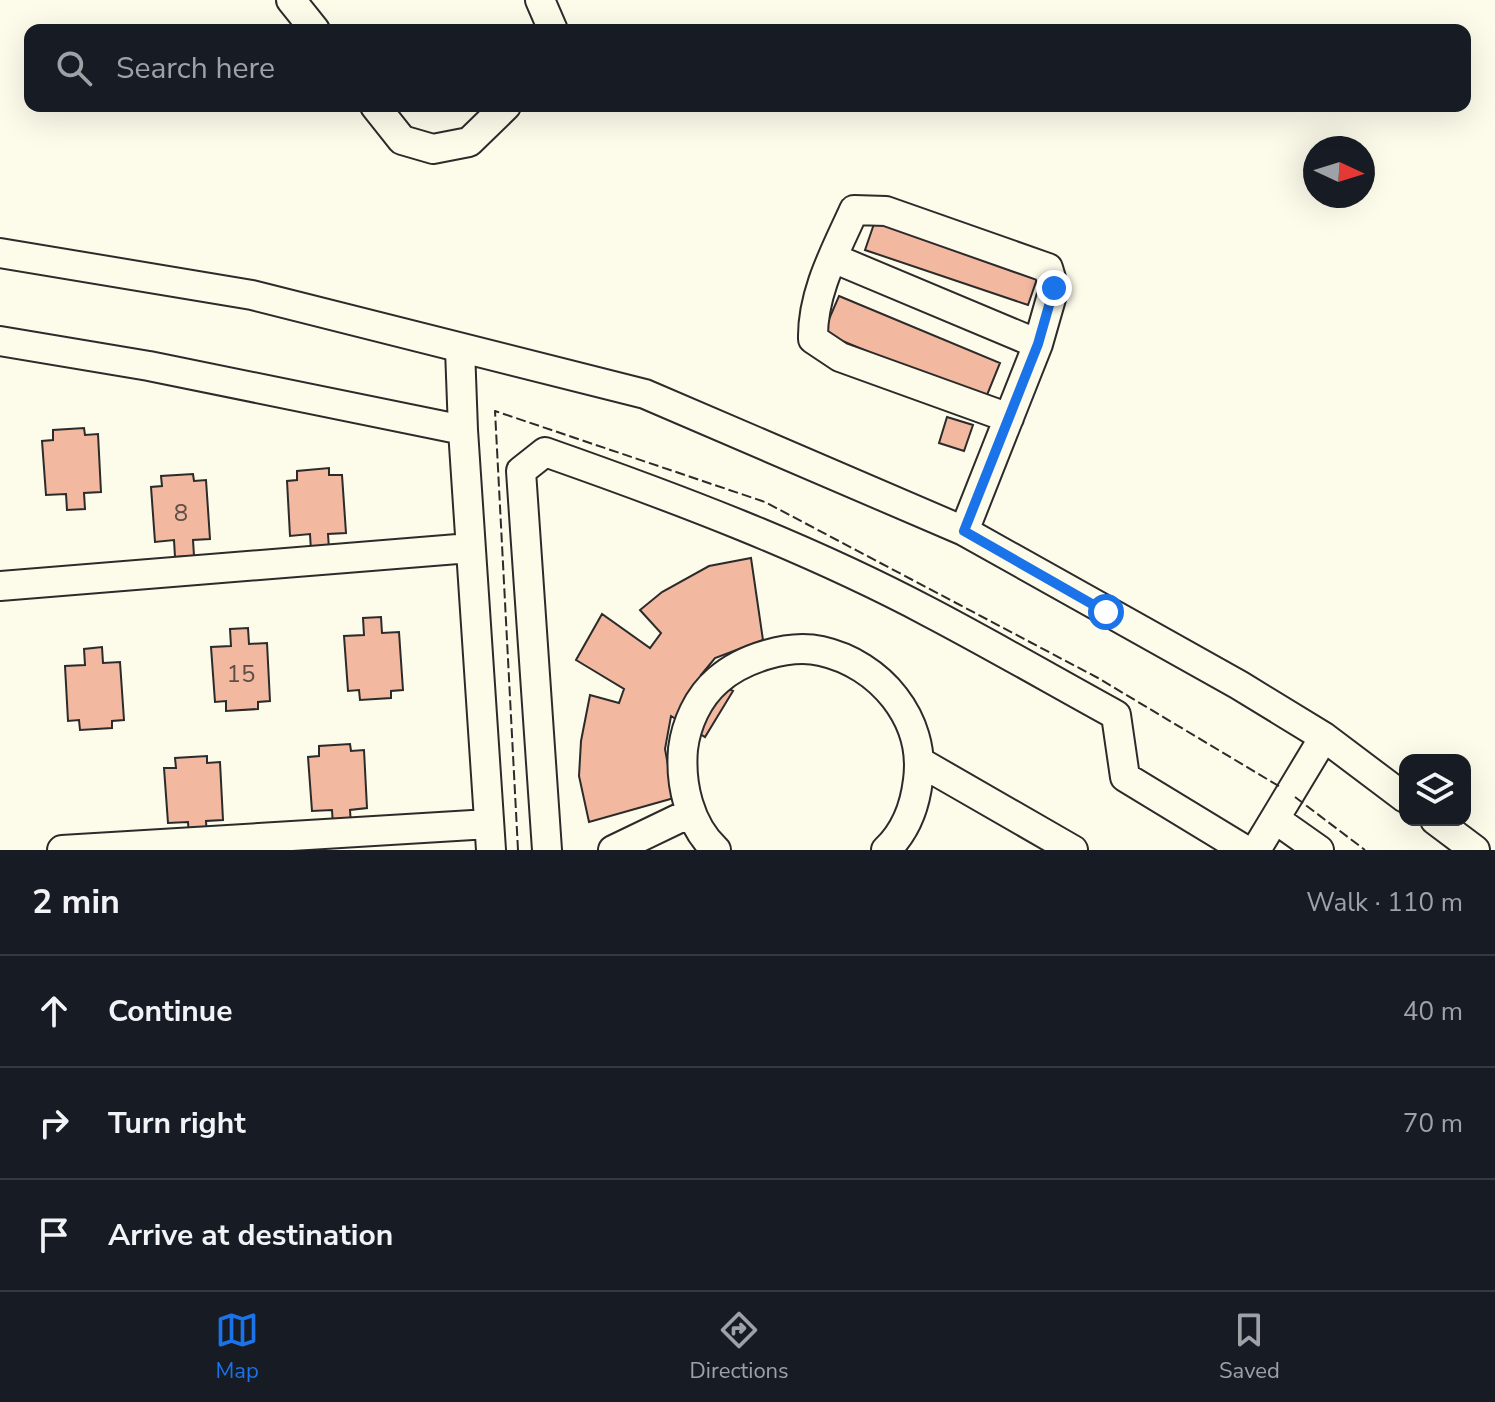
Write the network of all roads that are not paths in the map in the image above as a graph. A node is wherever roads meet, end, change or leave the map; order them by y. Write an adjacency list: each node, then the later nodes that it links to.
1 (291, 0): 3 (street)
2 (540, 0): 4 (street)
3 (310, 24)
4 (550, 24)
5 (380, 112): 6 (street)
6 (500, 112)
7 (0, 253): 11 (street)
8 (833, 258): 10 (street); 10 (street); 12 (street)
9 (0, 341): 13 (street)
10 (1038, 344): 12 (street)
11 (460, 349): 13 (street); 14 (street)
12 (1009, 418): 14 (street)
13 (463, 430): 15 (street)
14 (964, 531): 17 (street)
15 (470, 548): 16 (street); 23 (street)
16 (0, 586)
17 (1324, 737): 19 (street); 21 (street)
18 (920, 762): 20 (street); 28 (street); 29 (street)
19 (1399, 793)
20 (690, 813): 26 (street); 27 (street)
21 (1275, 819): 31 (street); 32 (street)
22 (1443, 826): 33 (street)
23 (490, 837): 24 (street)
24 (62, 850)
25 (547, 850): 30 (street)
26 (613, 850)
27 (716, 850)
28 (886, 850)
29 (1073, 850)
30 (1245, 850)
31 (1256, 850)
32 (1319, 850)
33 (1475, 850)

